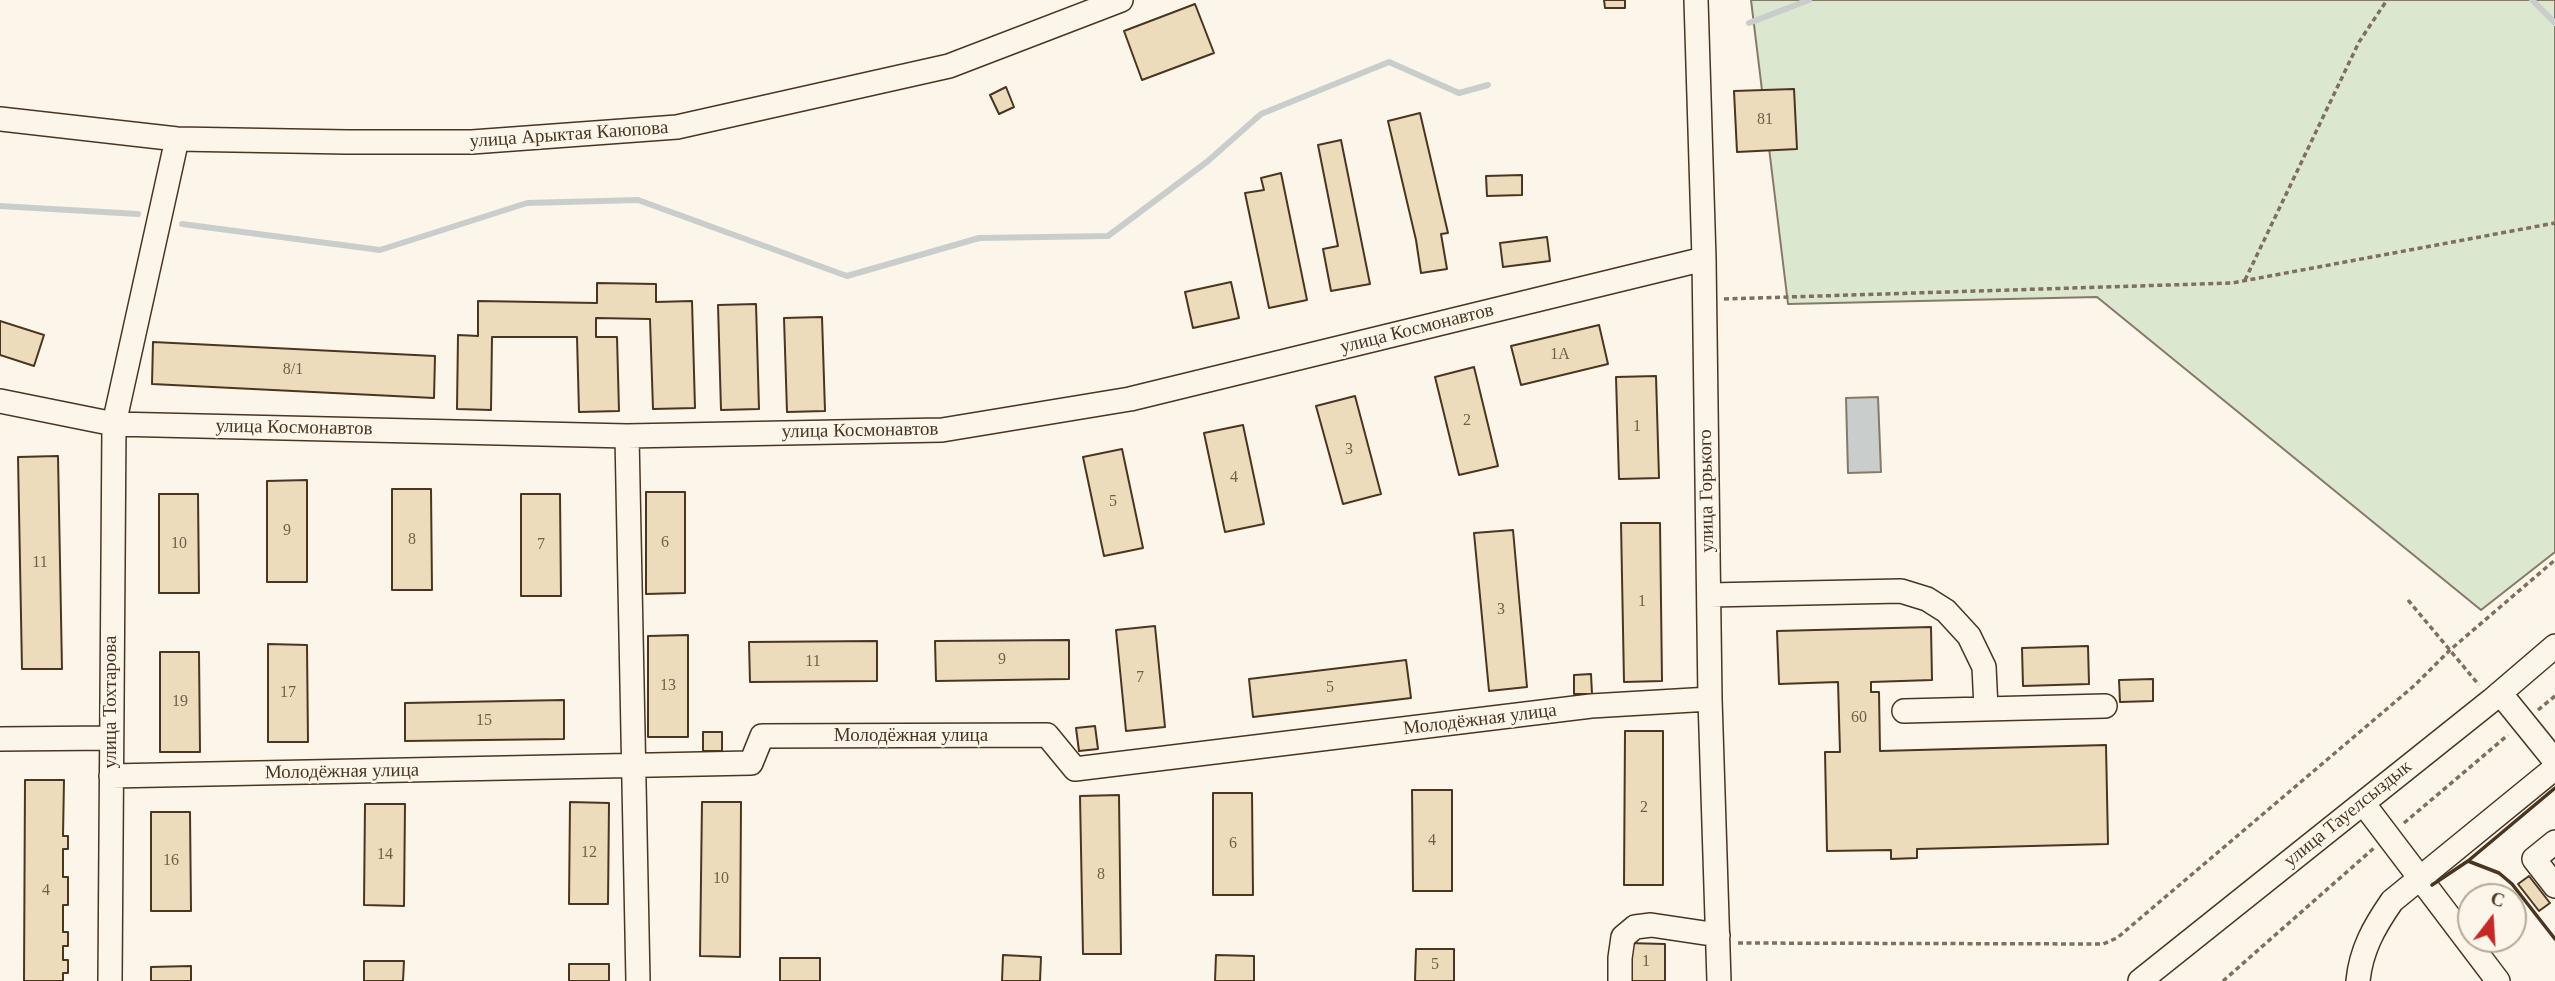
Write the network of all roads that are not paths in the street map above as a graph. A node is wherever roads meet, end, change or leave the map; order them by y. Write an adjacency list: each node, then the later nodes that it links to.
1 (1121, 0): 4 (street, улица Арыктая Каюпова)
2 (1696, 0): 5 (street, улица Горького)
3 (0, 119): 4 (street, улица Арыктая Каюпова)
4 (177, 139): 7 (street, улица Тохтарова)
5 (1704, 258): 8 (street, улица Космонавтов); 9 (street, улица Горького)
6 (0, 401): 7 (street, улица Космонавтов)
7 (114, 424): 8 (street, улица Космонавтов); 16 (street, улица Тохтарова)
8 (627, 436): 20 (street)
9 (1709, 595): 12 (street, улица Горького); 14 (street)
10 (2555, 646): 11 (street, улица Тауелсыздык)
11 (2496, 697): 19 (street); 23 (street, улица Тауелсыздык)
12 (1710, 699): 20 (street, Молодёжная улица); 27 (street, улица Горького)
13 (2105, 706): 14 (street)
14 (1986, 708): 15 (street)
15 (1904, 711)
16 (111, 738): 17 (street); 22 (street, улица Тохтарова)
17 (0, 739): 18 (street)
18 (0, 755)
19 (2555, 761)
20 (633, 766): 22 (street, Молодёжная улица); 29 (street)
21 (2555, 768): 25 (street)
22 (111, 776): 28 (street, улица Тохтарова)
23 (2363, 803): 25 (street); 32 (street, улица Тауелсыздык)
24 (2555, 842): 26 (street)
25 (2420, 878): 33 (street); 34 (street)
26 (2555, 886)
27 (1718, 939): 30 (street); 31 (street, улица Горького)
28 (110, 981)
29 (638, 981)
30 (1620, 981)
31 (1719, 981)
32 (2140, 981)
33 (2358, 981)
34 (2498, 981)

